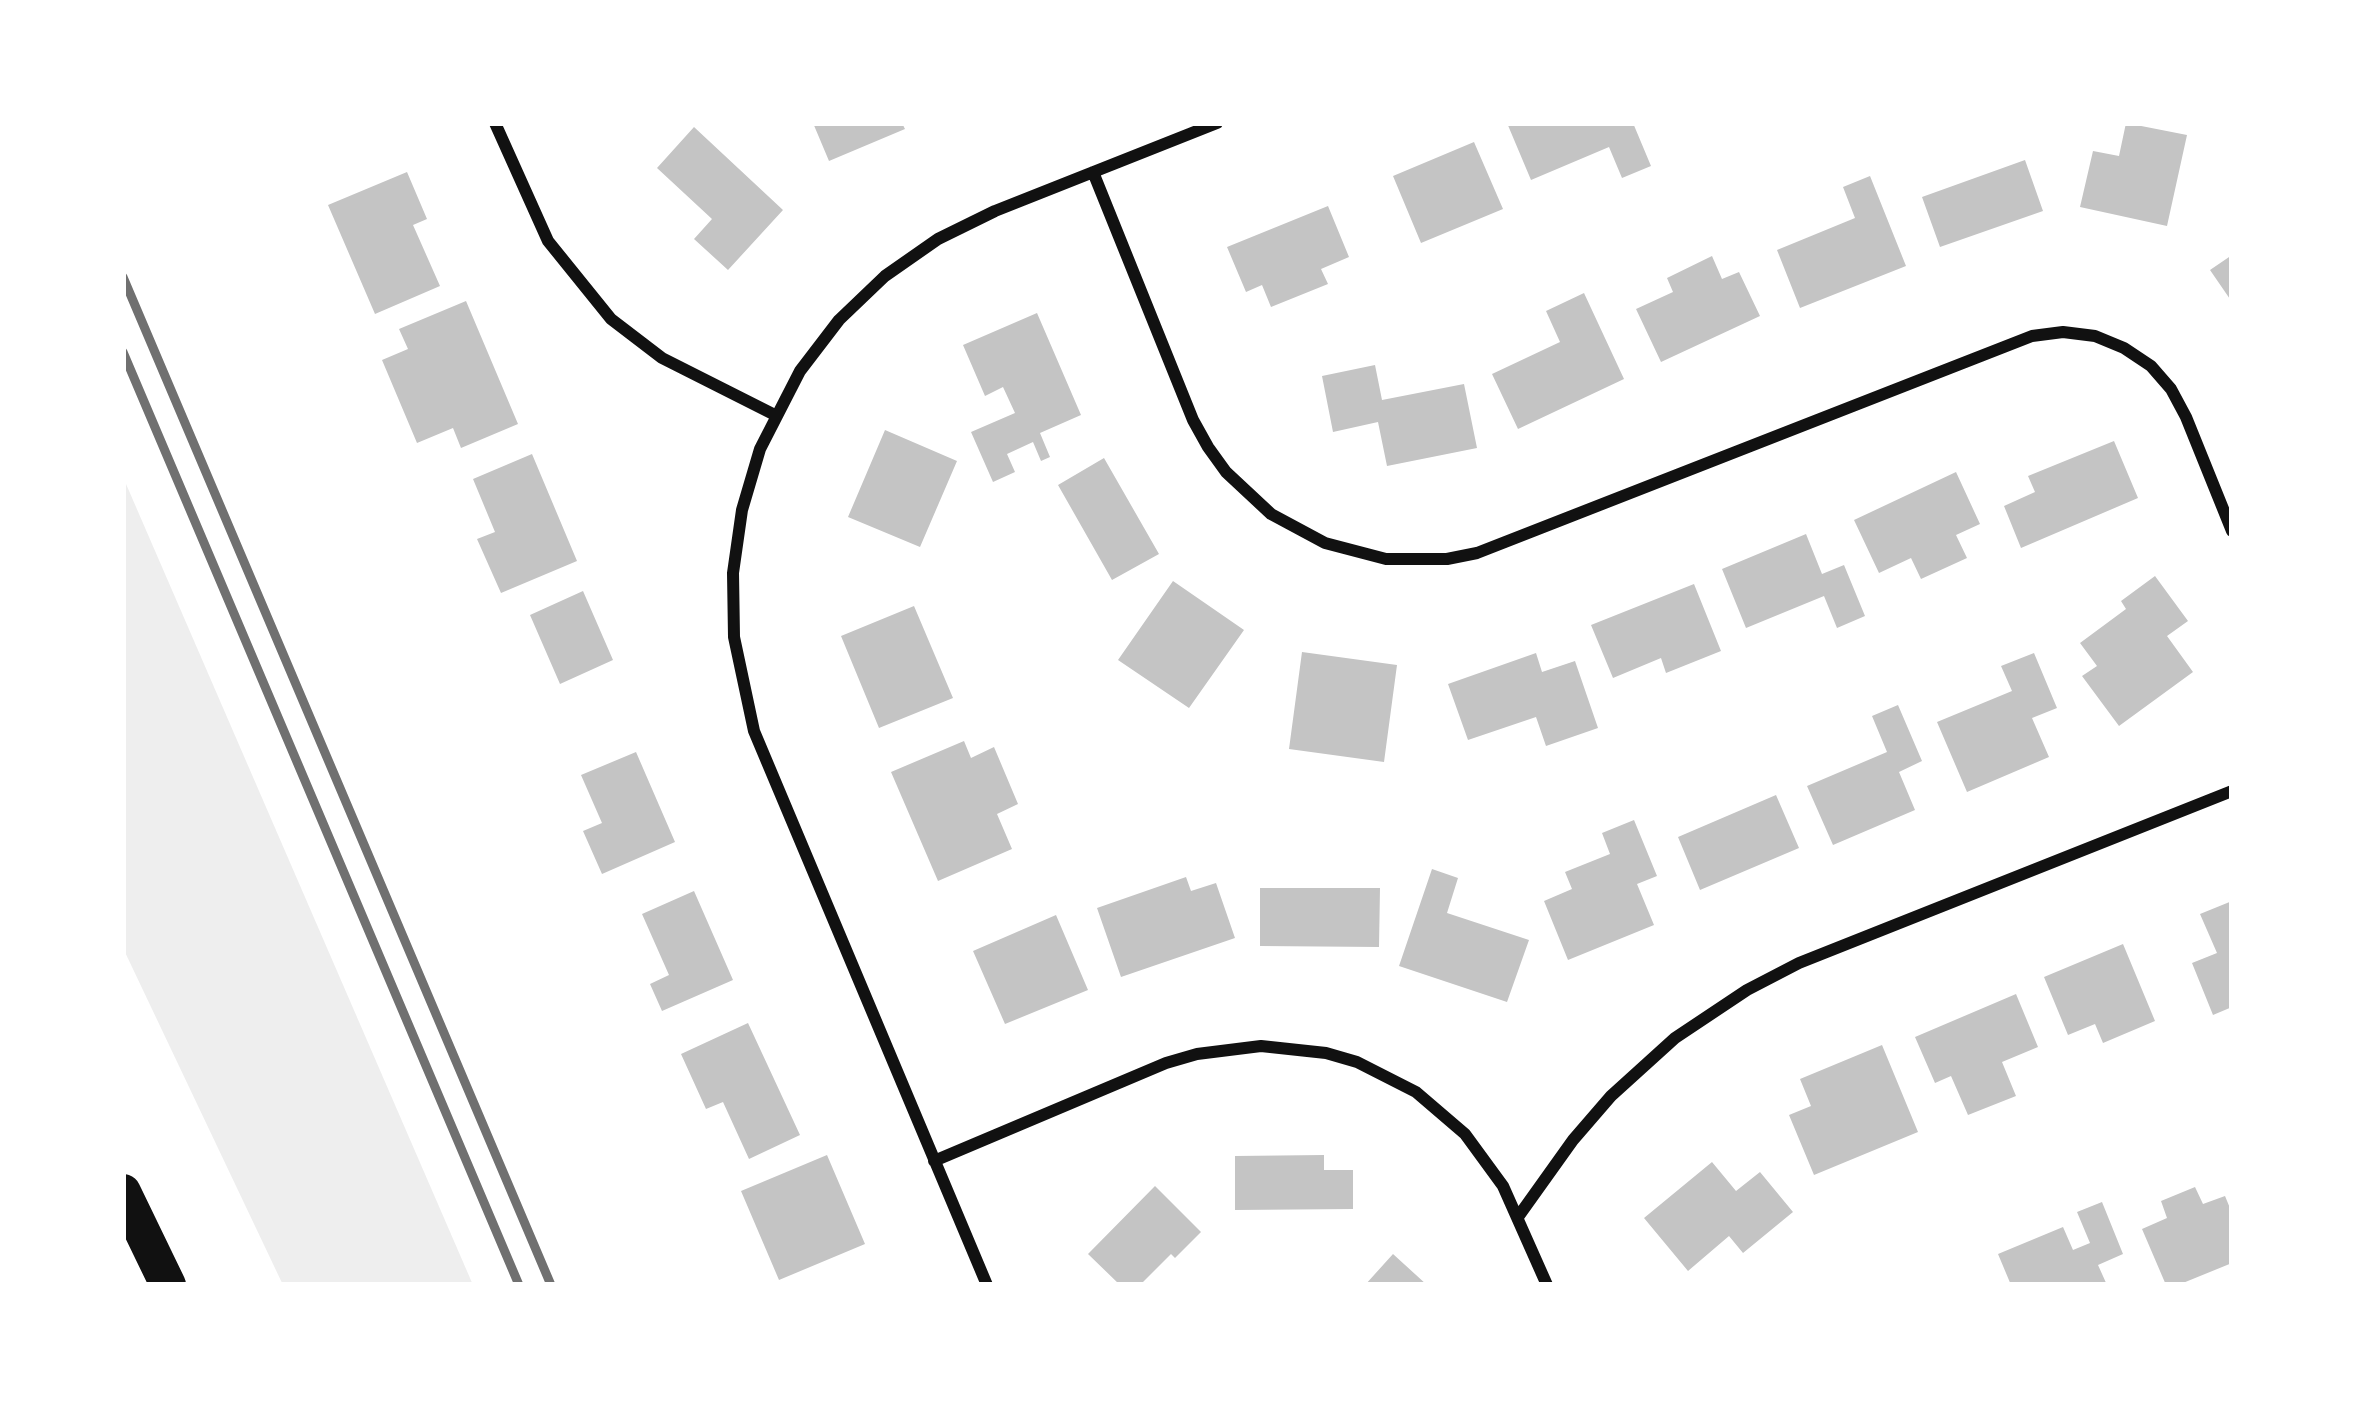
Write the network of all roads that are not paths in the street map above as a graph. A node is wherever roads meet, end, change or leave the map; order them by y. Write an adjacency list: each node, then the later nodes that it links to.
1 (495, 123): 4 (street)
2 (1217, 123): 3 (street)
3 (1093, 172): 4 (street); 5 (street)
4 (775, 415): 7 (street)
5 (2232, 532)
6 (2232, 791): 9 (street)
7 (934, 1161): 9 (street); 11 (street)
8 (123, 1192): 10 (highway)
9 (1518, 1217): 12 (street)
10 (168, 1285)
11 (987, 1285)
12 (1547, 1285)

